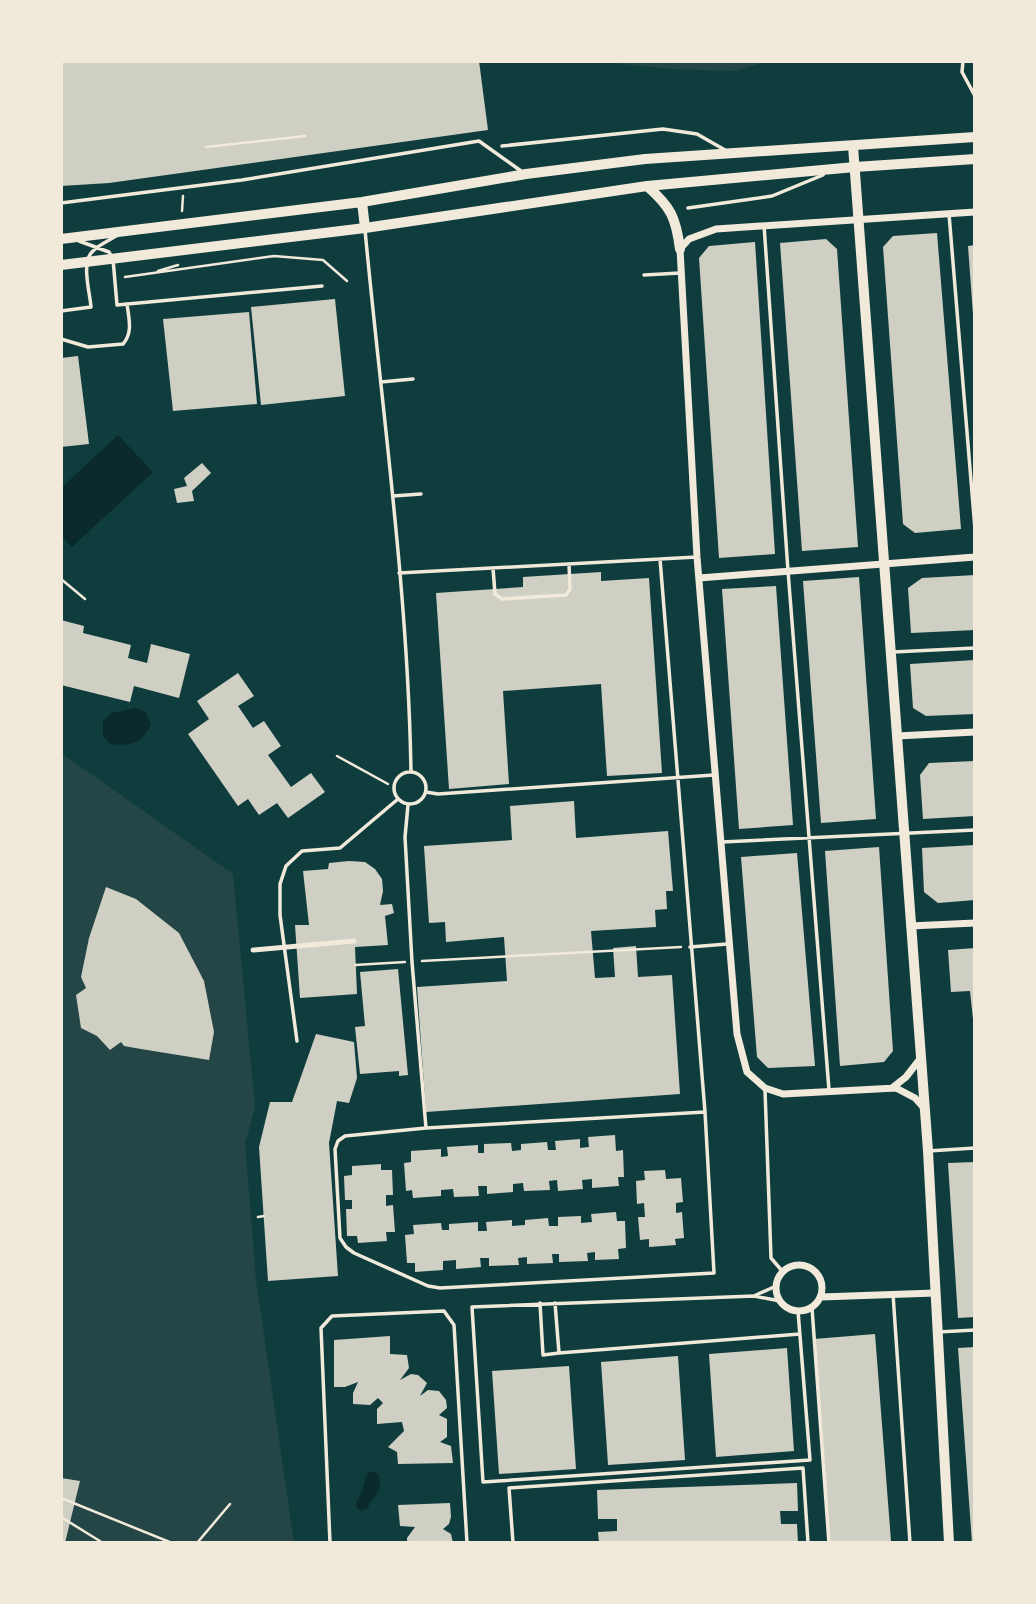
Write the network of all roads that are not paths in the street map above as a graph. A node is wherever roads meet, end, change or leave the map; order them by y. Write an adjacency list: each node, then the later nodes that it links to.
1 (963, 61): 2 (lane)
2 (975, 96)
3 (975, 137): 5 (main road)
4 (502, 146): 6 (lane)
5 (853, 146): 6 (main road); 8 (street)
6 (728, 152): 10 (main road)
7 (975, 159): 8 (main road)
8 (855, 167): 9 (main road); 17 (street)
9 (838, 168): 11 (main road); 14 (lane)
10 (526, 174): 12 (main road); 13 (lane)
11 (647, 187): 19 (main road); 23 (main road)
12 (362, 202): 19 (main road); 20 (main road)
13 (61, 203)
14 (688, 208)
15 (975, 212): 16 (street)
16 (949, 213): 17 (street); 37 (lane)
17 (859, 220): 18 (street); 41 (street)
18 (764, 225): 23 (street); 44 (lane)
19 (365, 228): 24 (main road); 34 (lane)
20 (124, 232): 21 (main road); 22 (lane)
21 (67, 239): 22 (lane)
22 (98, 247): 24 (lane); 25 (lane)
23 (680, 249): 27 (street)
24 (113, 259): 25 (main road); 30 (lane)
25 (87, 263): 26 (main road); 31 (lane)
26 (61, 265)
27 (682, 273): 28 (lane); 38 (street)
28 (644, 275)
29 (322, 286): 30 (lane)
30 (127, 304): 32 (lane)
31 (61, 311)
32 (61, 339)
33 (413, 379): 34 (lane)
34 (381, 382): 36 (lane)
35 (421, 494): 36 (lane)
36 (393, 496): 45 (lane)
37 (975, 529)
38 (697, 556): 40 (lane); 46 (street)
39 (975, 557): 41 (street)
40 (660, 559): 42 (lane); 53 (lane)
41 (885, 563): 44 (street); 48 (street)
42 (569, 564): 43 (lane); 43 (lane)
43 (493, 568): 45 (lane)
44 (788, 571): 46 (street); 59 (lane)
45 (399, 573): 51 (lane)
46 (699, 578): 52 (street)
47 (975, 648): 48 (lane)
48 (891, 652): 50 (street)
49 (975, 732): 50 (street)
50 (897, 736): 58 (street)
51 (411, 772): 54 (lane); 55 (lane)
52 (716, 775): 53 (lane); 60 (street)
53 (676, 778): 54 (lane); 65 (lane)
54 (426, 792): 56 (lane)
55 (398, 799): 56 (lane); 67 (lane)
56 (408, 805): 74 (lane)
57 (975, 830): 58 (lane)
58 (904, 832): 59 (lane); 62 (street)
59 (809, 838): 60 (lane); 71 (lane)
60 (721, 842): 64 (street)
61 (975, 923): 62 (street)
62 (910, 926): 68 (street)
63 (354, 941): 66 (street)
64 (730, 944): 65 (lane); 69 (street)
65 (690, 947): 73 (lane)
66 (253, 950)
67 (297, 1041)
68 (920, 1059): 70 (street); 72 (street)
69 (765, 1088): 71 (street); 77 (lane)
70 (892, 1088): 71 (street); 72 (street)
71 (829, 1092)
72 (925, 1109): 76 (street)
73 (705, 1112): 74 (lane); 74 (lane)
74 (426, 1128)
75 (975, 1148): 76 (lane)
76 (928, 1151): 79 (street)
77 (783, 1272): 78 (street); 82 (street)
78 (776, 1286): 81 (lane); 83 (street)
79 (934, 1293): 80 (street); 89 (street)
80 (893, 1294): 82 (street); 97 (lane)
81 (754, 1296): 83 (lane); 85 (lane)
82 (821, 1297): 86 (street)
83 (780, 1301): 87 (street)
84 (540, 1303): 85 (lane); 90 (lane); 91 (lane)
85 (555, 1303): 91 (lane)
86 (812, 1308): 87 (street); 96 (lane)
87 (798, 1311): 90 (lane)
88 (975, 1330): 89 (lane)
89 (937, 1332): 98 (street)
90 (800, 1335): 91 (lane)
91 (559, 1353)
92 (330, 1543): 93 (lane)
93 (467, 1543)
94 (513, 1543): 95 (lane)
95 (808, 1543)
96 (829, 1543)
97 (910, 1543)
98 (948, 1543)

